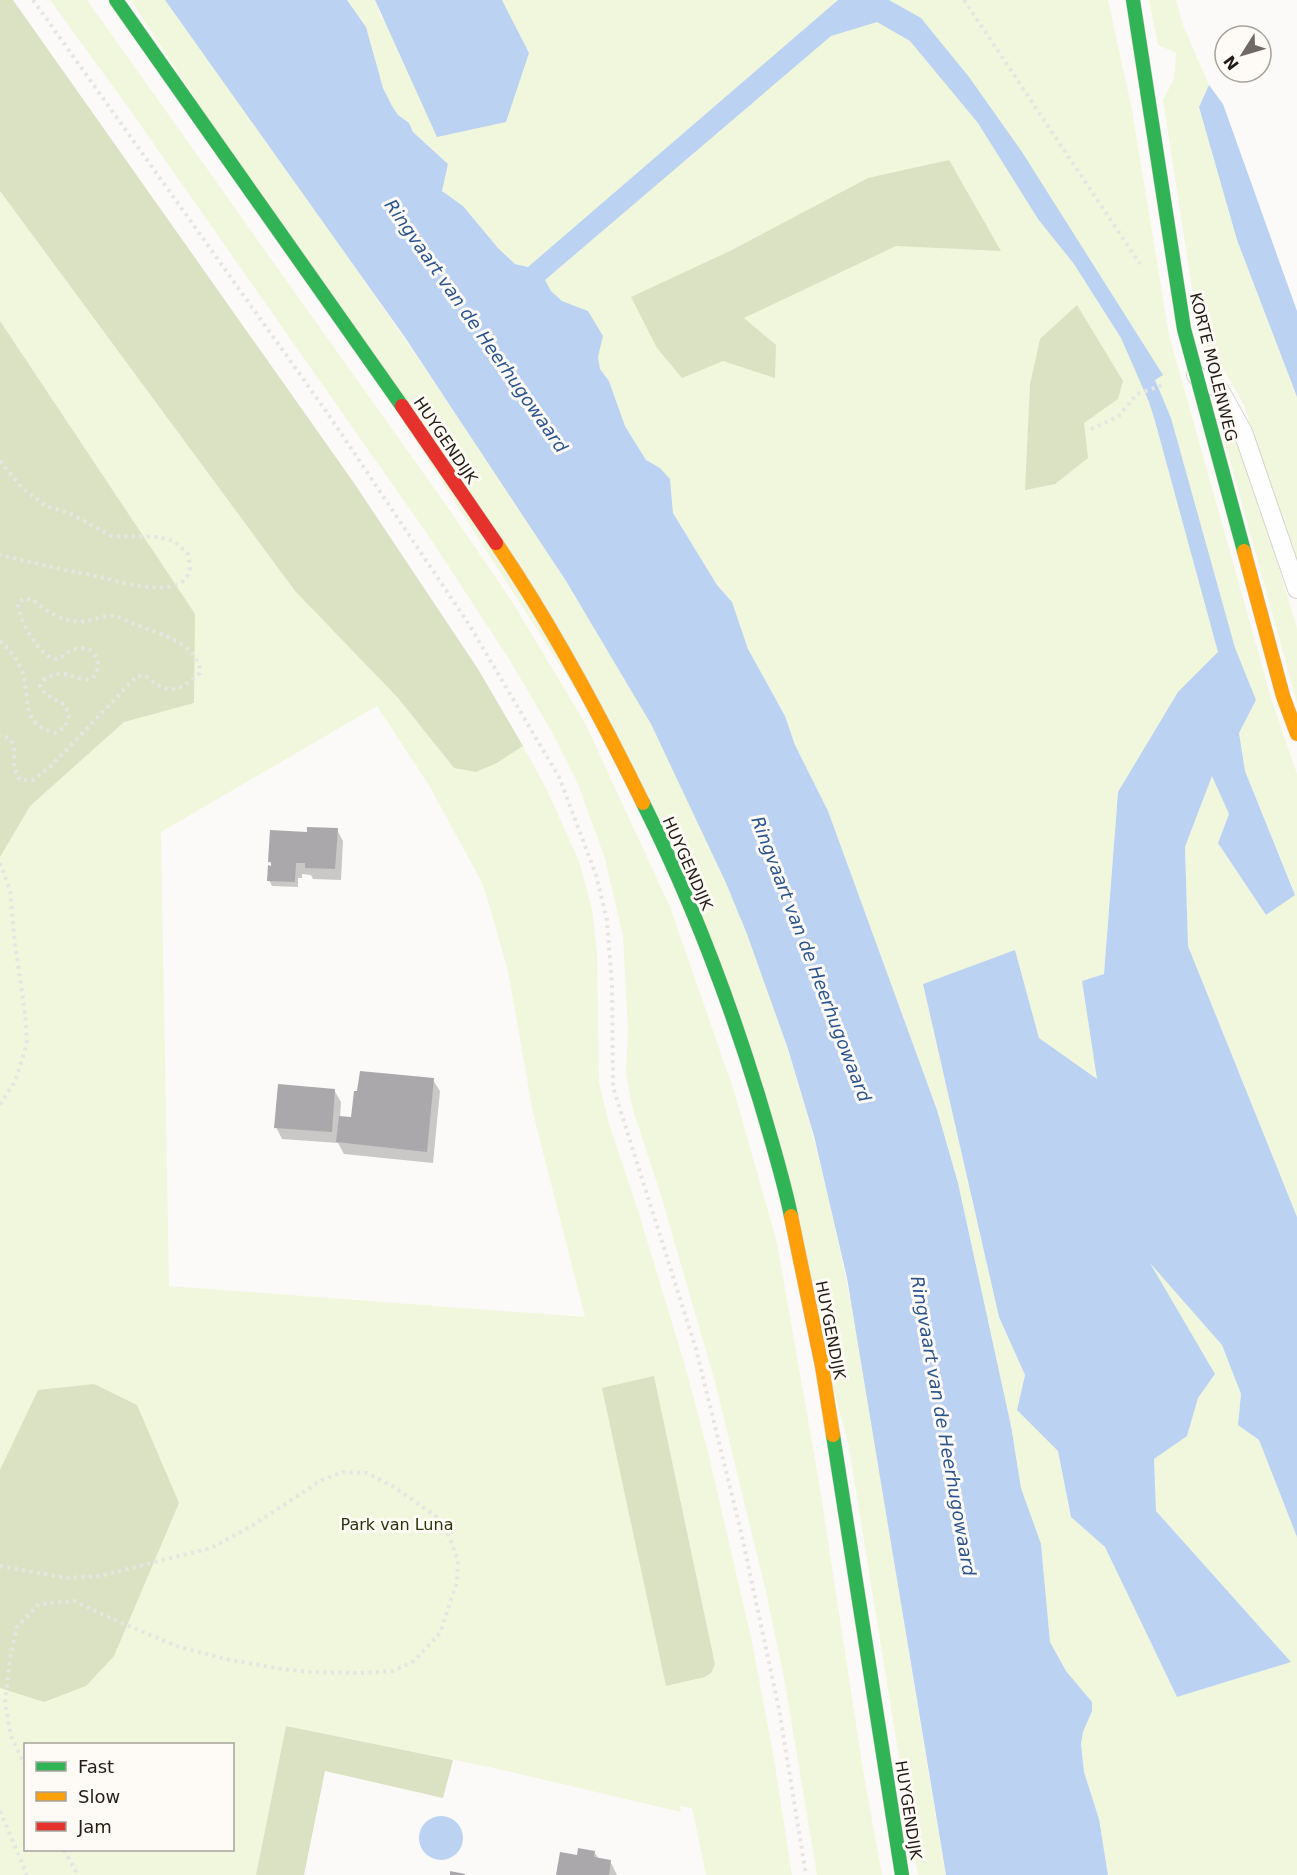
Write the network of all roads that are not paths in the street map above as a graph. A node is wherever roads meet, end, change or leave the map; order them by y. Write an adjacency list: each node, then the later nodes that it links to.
1 (116, 0): 6 (main road, HUYGENDIJK)
2 (1133, 0): 3 (main road, KORTE MOLENWEG)
3 (1196, 375): 4 (lane); 5 (main road, KORTE MOLENWEG)
4 (1297, 590)
5 (1297, 734)
6 (902, 1875)

